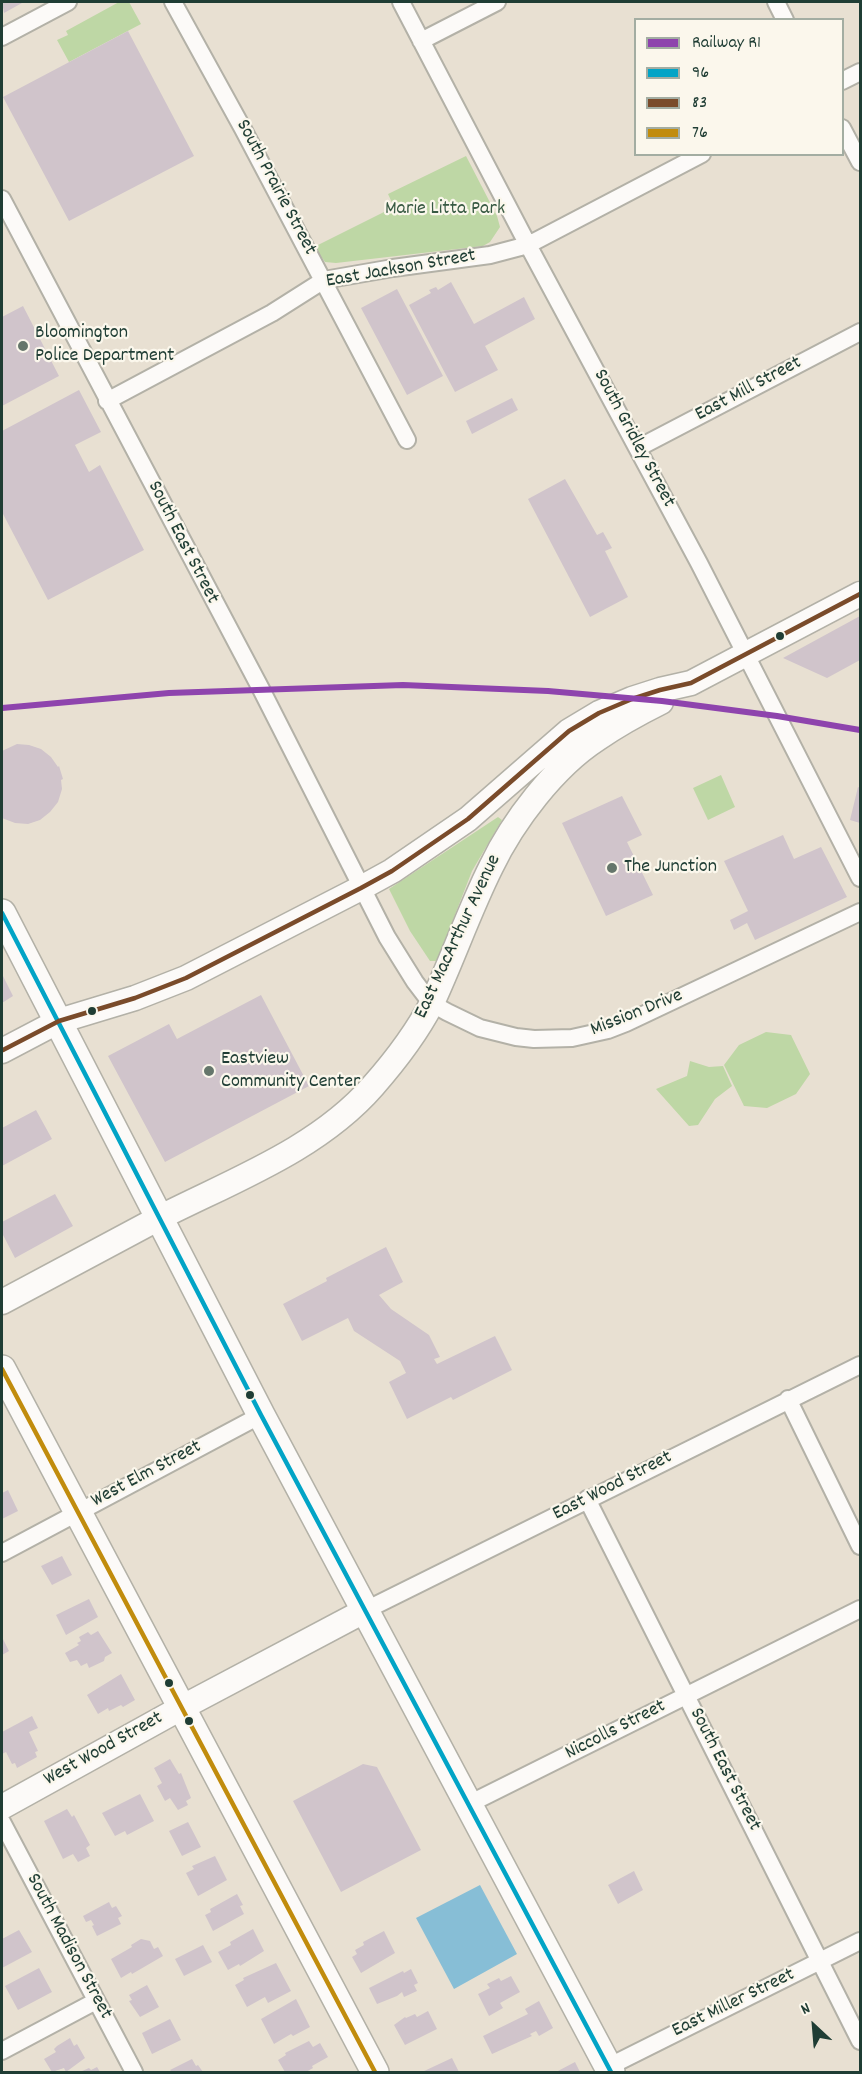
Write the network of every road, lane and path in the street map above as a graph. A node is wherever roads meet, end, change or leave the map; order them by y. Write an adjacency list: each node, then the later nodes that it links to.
1 (68, 2): 7 (street)
2 (173, 2): 16 (street, South Prairie Street)
3 (401, 2): 8 (street, South Gridley Street)
4 (497, 2): 8 (street)
5 (776, 2): 6 (street)
6 (784, 18)
7 (2, 37)
8 (421, 40): 15 (street, South Gridley Street)
9 (861, 72): 10 (street)
10 (844, 80)
11 (844, 130): 13 (street)
12 (698, 156): 15 (street, East Jackson Street)
13 (861, 162)
14 (2, 199): 18 (street, South East Street)
15 (528, 245): 16 (street, East Jackson Street); 20 (street, South Gridley Street)
16 (324, 280): 18 (street, East Jackson Street); 19 (street, South Prairie Street)
17 (861, 332): 20 (street, East Mill Street)
18 (107, 400): 25 (street, South East Street)
19 (407, 440)
20 (638, 448): 22 (street, South Gridley Street)
21 (861, 594): 22 (main road)
22 (745, 654): 23 (main road); 24 (street, South Gridley Street)
23 (691, 683): 25 (main road); 28 (main road, East MacArthur Avenue)
24 (861, 878)
25 (361, 888): 28 (street, Mission Drive); 29 (main road)
26 (861, 912): 28 (street, Mission Drive)
27 (2, 913): 29 (main road)
28 (432, 1003): 31 (main road, East MacArthur Avenue)
29 (55, 1012): 30 (main road); 31 (main road)
30 (2, 1051)
31 (159, 1218): 32 (main road, East MacArthur Avenue); 36 (main road)
32 (2, 1302)
33 (861, 1365): 35 (street, East Wood Street)
34 (2, 1369): 38 (main road)
35 (788, 1399): 37 (street, East Wood Street); 39 (street)
36 (261, 1415): 38 (street, West Elm Street); 42 (main road)
37 (587, 1499): 42 (street, East Wood Street); 43 (street, South East Street)
38 (77, 1513): 40 (street, West Elm Street); 44 (main road)
39 (861, 1546)
40 (2, 1553)
41 (861, 1609): 43 (street, Niccolls Street)
42 (366, 1610): 44 (main road, West Wood Street); 45 (main road)
43 (687, 1695): 45 (street, Niccolls Street); 49 (street, South East Street)
44 (180, 1708): 46 (main road, West Wood Street); 55 (main road)
45 (469, 1804): 53 (main road)
46 (2, 1807)
47 (2, 1822): 50 (street, South Madison Street)
48 (861, 1941): 49 (street, East Miller Street)
49 (820, 1961): 51 (street, South East Street); 53 (street, East Miller Street)
50 (96, 2001): 52 (street); 54 (street, South Madison Street)
51 (861, 2041)
52 (2, 2051)
53 (609, 2070)
54 (134, 2073)
55 (375, 2073)

